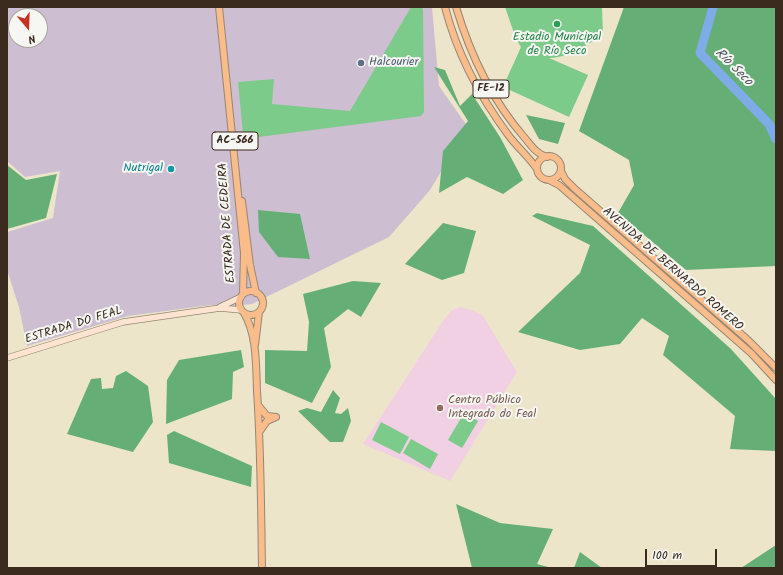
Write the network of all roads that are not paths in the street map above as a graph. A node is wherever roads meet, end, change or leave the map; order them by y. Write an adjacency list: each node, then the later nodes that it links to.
1 (220, 7): 8 (main road, ESTRADA DE CEDEIRA / AC-566); 9 (main road, ESTRADA DE CEDEIRA)
2 (445, 7): 5 (main road, FE-12)
3 (456, 7): 4 (main road, FE-12)
4 (547, 157): 5 (main road); 6 (main road)
5 (537, 169): 7 (main road)
6 (561, 171): 7 (main road); 15 (main road, AVENIDA DE BERNARDO ROMERO)
7 (551, 181): 16 (main road, AVENIDA DE BERNARDO ROMERO)
8 (256, 293): 9 (main road); 12 (main road)
9 (242, 295): 10 (main road, ESTRADA DO FEAL); 11 (main road)
10 (220, 308): 11 (main road, ESTRADA DO FEAL); 14 (main road, ESTRADA DO FEAL)
11 (243, 312): 12 (main road); 13 (main road)
12 (258, 312): 13 (main road)
13 (255, 349): 17 (main road)
14 (7, 358)
15 (776, 368)
16 (776, 380)
17 (258, 406): 18 (main road); 19 (main road)
18 (259, 418): 19 (main road); 20 (main road)
19 (276, 418): 20 (main road)
20 (260, 433): 21 (main road)
21 (262, 568)

